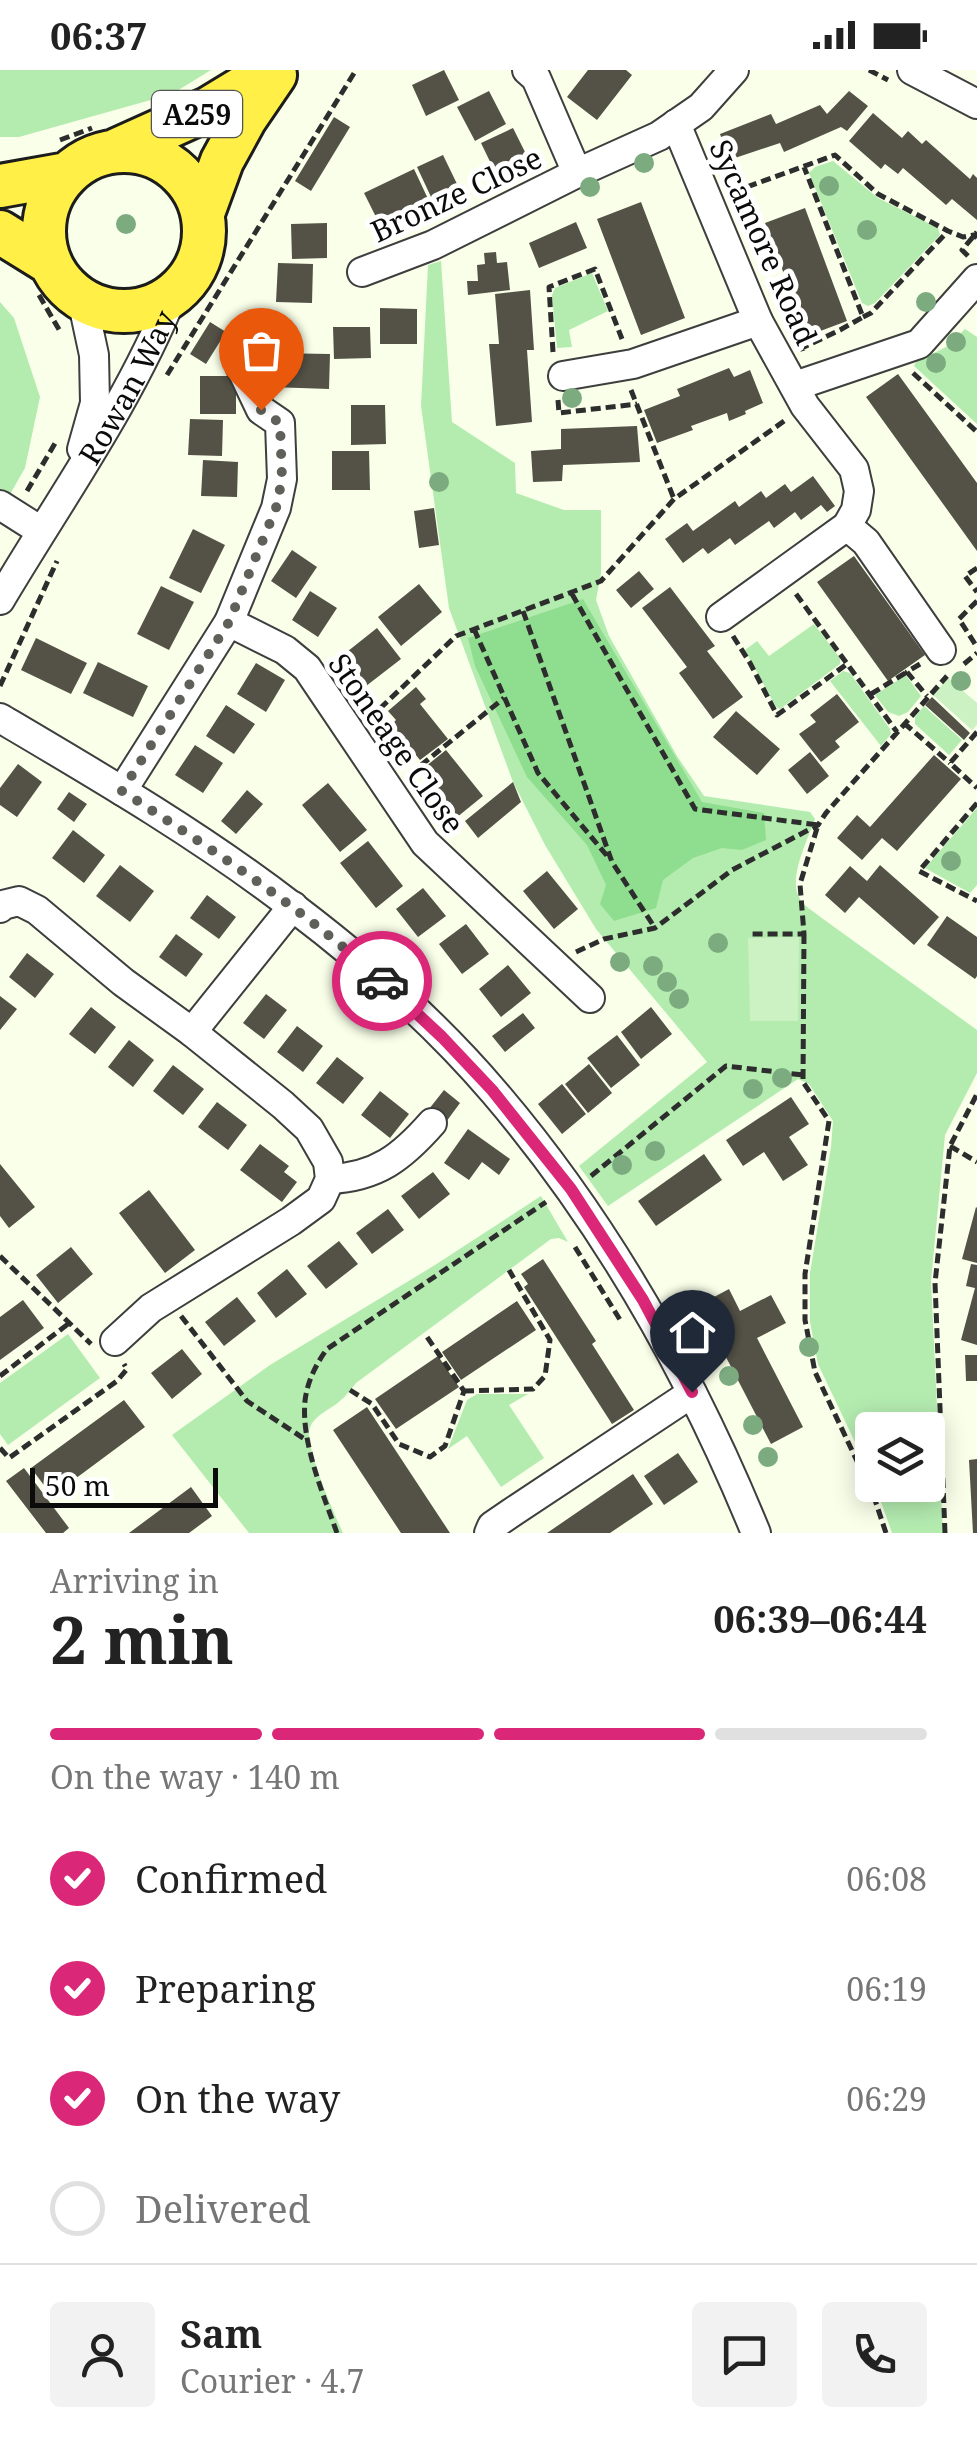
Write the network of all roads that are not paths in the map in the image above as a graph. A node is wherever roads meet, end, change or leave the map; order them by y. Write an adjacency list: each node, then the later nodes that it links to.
1 (275, 70): 7 (highway, A259); 11 (highway, A259)
2 (527, 70): 8 (street, Bronze Close)
3 (734, 70): 6 (street, Sycamore Road)
4 (912, 70): 5 (street)
5 (977, 104)
6 (676, 124): 8 (street, Bronze Close); 18 (street, Sycamore Road)
7 (116, 150): 9 (highway); 11 (highway)
8 (577, 173): 13 (street, Bronze Close)
9 (68, 174): 10 (highway); 14 (highway)
10 (0, 186)
11 (203, 213): 16 (highway)
12 (0, 232): 14 (highway)
13 (362, 272)
14 (41, 274): 17 (highway)
15 (977, 279): 21 (street)
16 (174, 294): 17 (highway); 22 (street, Rowan Way)
17 (72, 317): 22 (street, Rowan Way)
18 (758, 320): 20 (street); 21 (street, Sycamore Road)
19 (240, 366): 28 (street)
20 (559, 377)
21 (805, 390): 24 (street, Sycamore Road)
22 (74, 480): 25 (street, Rowan Way)
23 (7, 510): 25 (street)
24 (848, 526): 27 (street); 29 (street)
25 (41, 531): 26 (street, Rowan Way)
26 (0, 600)
27 (721, 618)
28 (229, 622): 31 (street); 34 (street, Stoneage Close)
29 (951, 663)
30 (0, 718): 31 (street)
31 (122, 791): 32 (street)
32 (293, 906): 35 (street); 39 (street)
33 (0, 908): 35 (street)
34 (590, 998)
35 (192, 1032): 37 (street)
36 (432, 1123): 37 (street)
37 (330, 1179): 38 (street)
38 (115, 1341)
39 (692, 1392): 40 (street); 41 (street)
40 (489, 1533)
41 (756, 1533)

